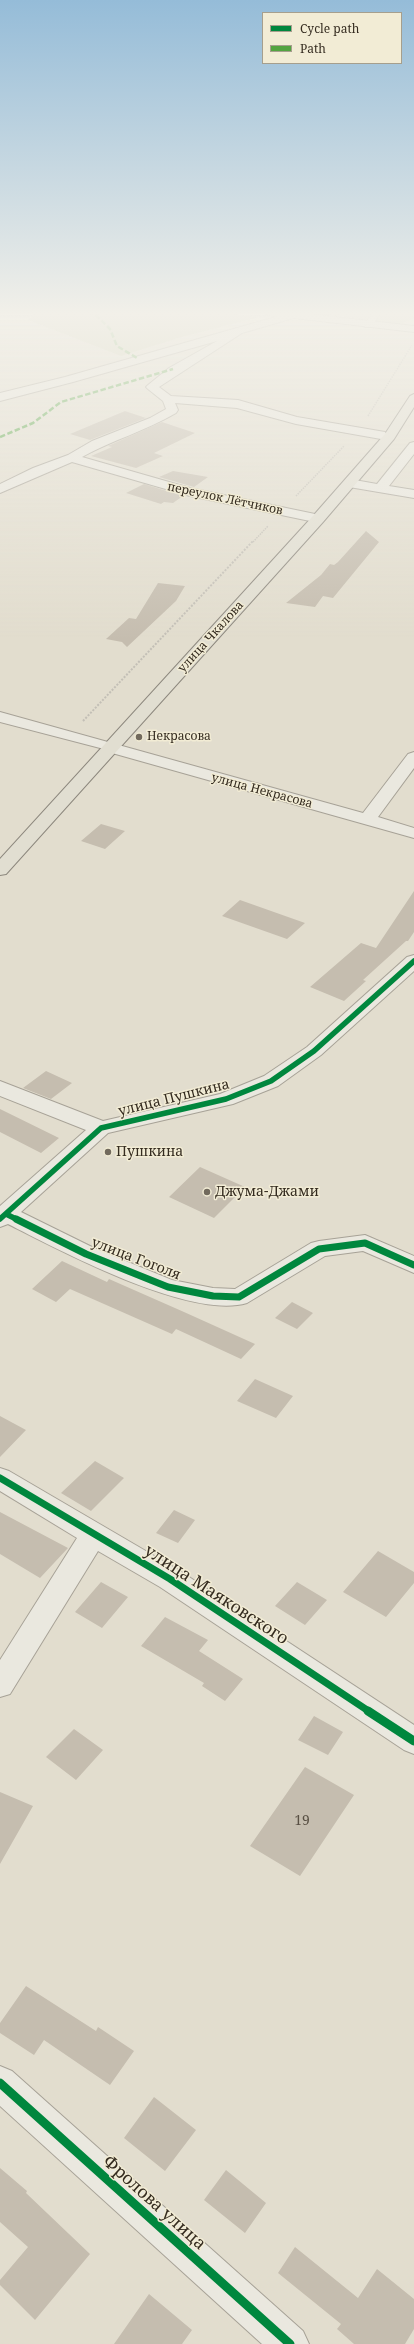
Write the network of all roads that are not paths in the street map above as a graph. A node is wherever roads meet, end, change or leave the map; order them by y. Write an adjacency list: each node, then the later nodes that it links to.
1 (153, 421): 7 (street)
2 (303, 421): 5 (street)
3 (394, 421): 5 (main road, улица Чкалова)
4 (397, 421): 5 (main road, улица Чкалова)
5 (386, 436): 8 (main road, улица Чкалова)
6 (414, 446): 9 (street)
7 (72, 458): 10 (street); 12 (street, переулок Лётчиков)
8 (345, 483): 9 (street); 12 (main road, улица Чкалова)
9 (380, 488): 11 (street)
10 (0, 489)
11 (414, 494)
12 (314, 518): 14 (main road, улица Чкалова)
13 (0, 717): 14 (street, улица Некрасова)
14 (106, 746): 16 (street, улица Некрасова); 18 (main road, улица Чкалова); 19 (main road, улица Чкалова)
15 (414, 757): 16 (street)
16 (368, 819): 17 (street, улица Некрасова)
17 (414, 833)
18 (0, 855)
19 (0, 870)
20 (414, 962): 22 (street, улица Пушкина)
21 (0, 1088): 22 (street)
22 (101, 1128): 23 (street, улица Пушкина)
23 (3, 1216): 24 (street, улица Гоголя)
24 (414, 1265)
25 (0, 1478): 26 (street, улица Маяковского)
26 (93, 1536): 27 (street); 28 (street, улица Маяковского)
27 (0, 1685)
28 (414, 1741)
29 (0, 2083): 30 (street, Фролова улица)
30 (290, 2344)

